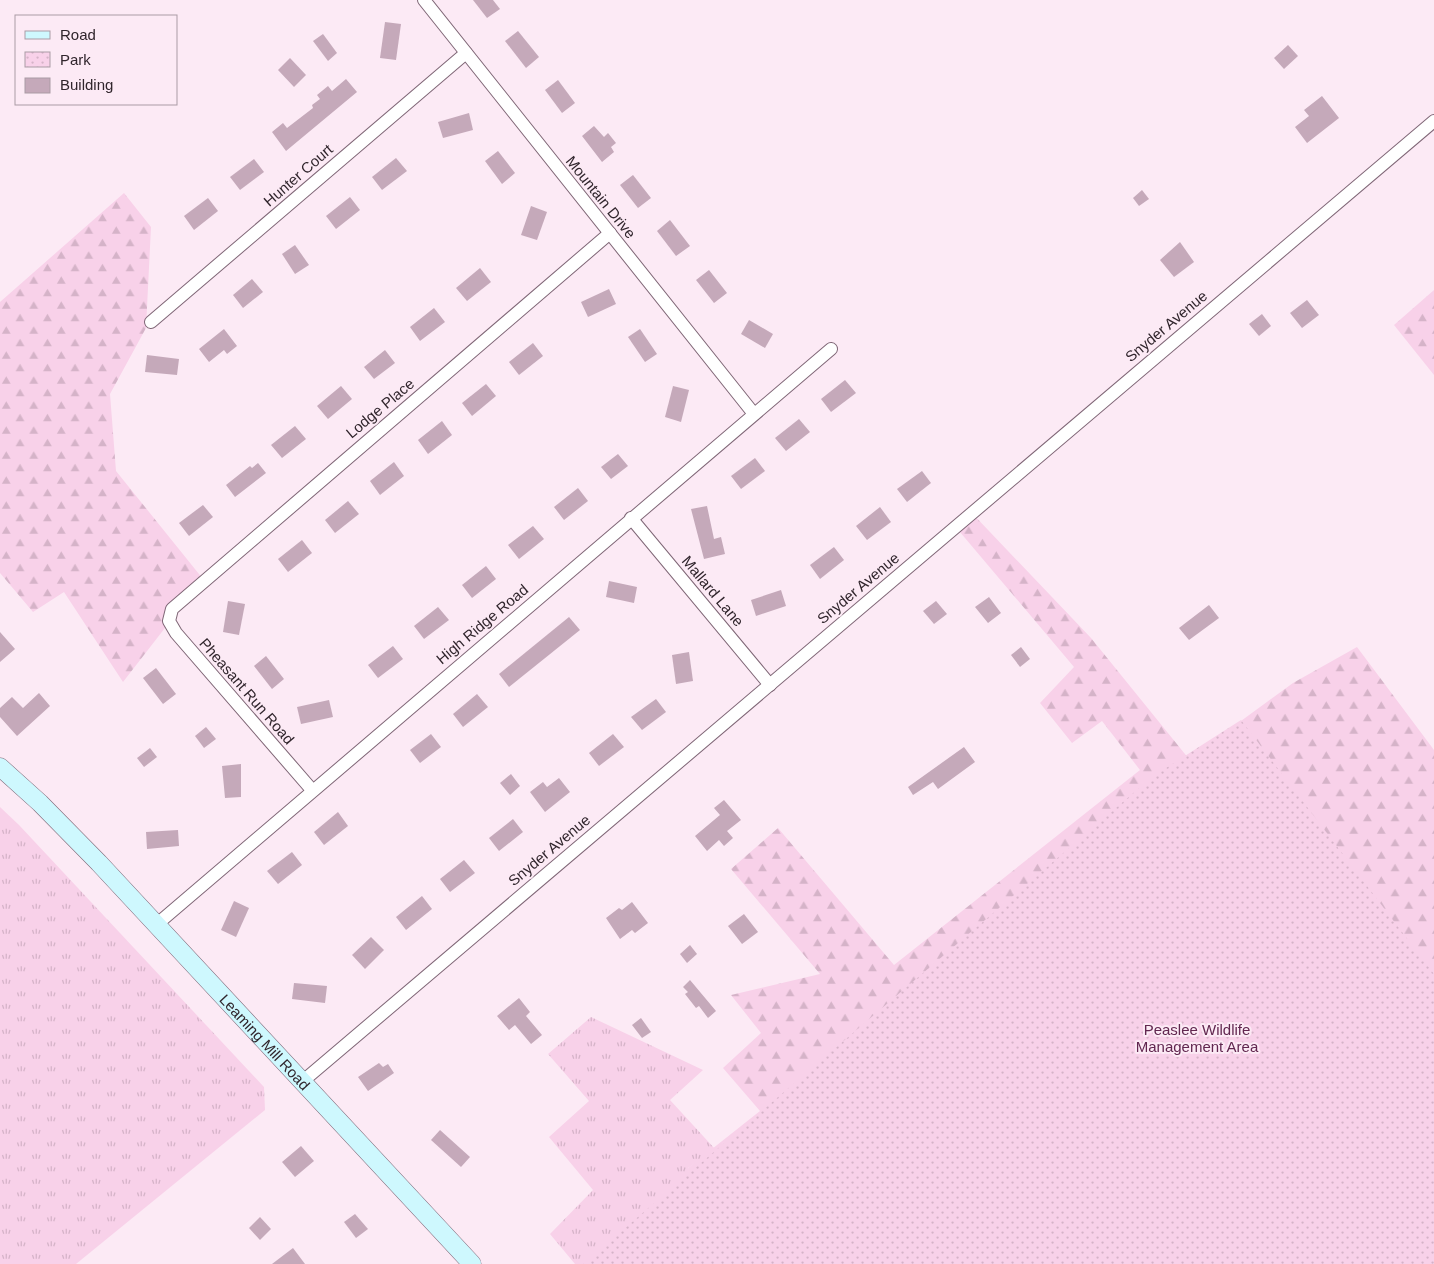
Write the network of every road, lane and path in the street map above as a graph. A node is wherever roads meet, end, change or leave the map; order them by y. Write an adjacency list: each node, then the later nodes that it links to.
1 (424, 0): 2 (street, Mountain Drive)
2 (466, 53): 4 (street, Mountain Drive); 5 (street, Hunter Court)
3 (1434, 122): 10 (street, Snyder Avenue)
4 (610, 233): 7 (street, Mountain Drive); 9 (street, Lodge Place)
5 (151, 322)
6 (831, 349): 7 (street, High Ridge Road)
7 (754, 414): 8 (street, High Ridge Road)
8 (631, 518): 10 (street, Mallard Lane); 12 (street, High Ridge Road)
9 (172, 609): 12 (street, Pheasant Run Road)
10 (770, 685): 14 (street, Snyder Avenue)
11 (0, 767): 13 (street, Leaming Mill Road)
12 (312, 790): 13 (street, High Ridge Road)
13 (156, 925): 14 (street, Leaming Mill Road)
14 (303, 1081): 15 (street, Leaming Mill Road)
15 (472, 1264)

